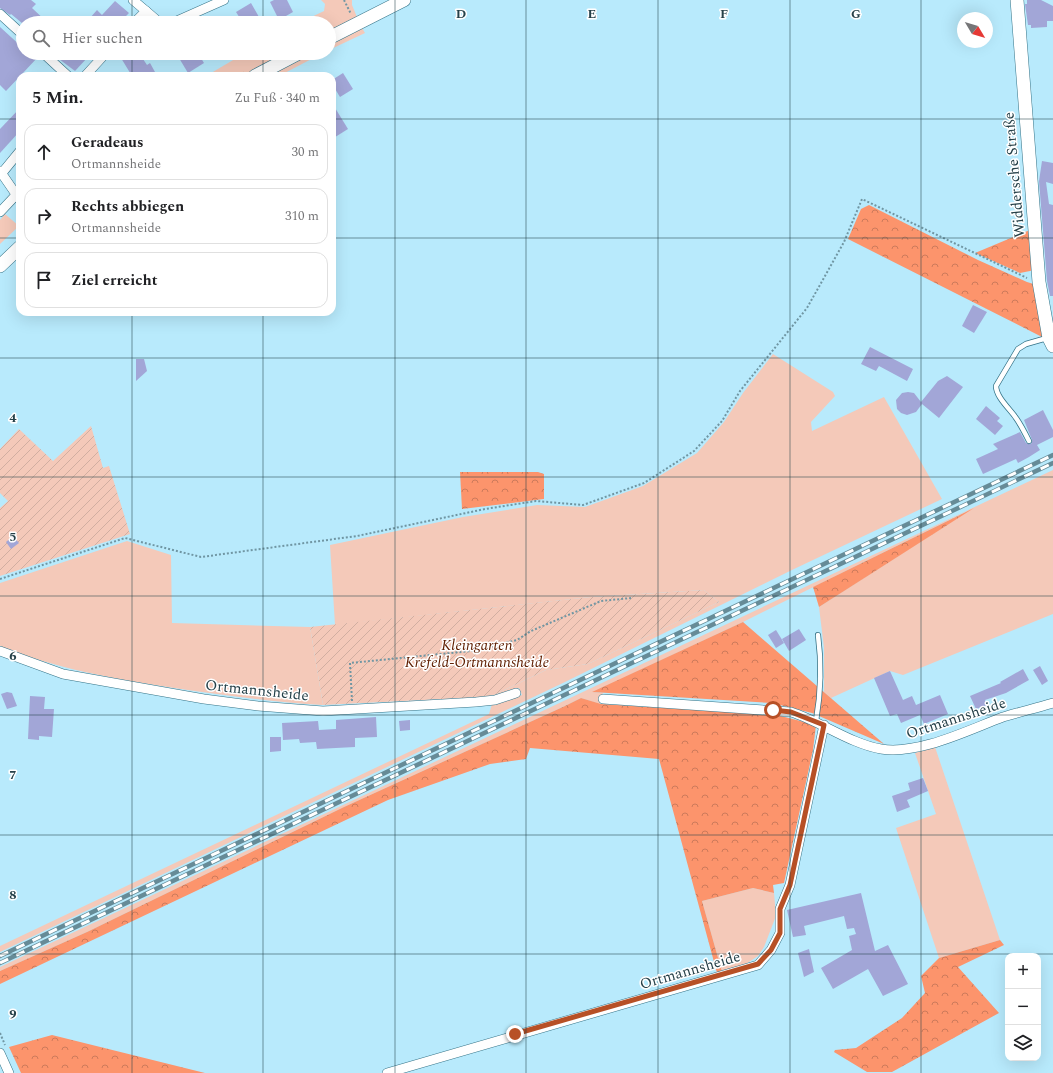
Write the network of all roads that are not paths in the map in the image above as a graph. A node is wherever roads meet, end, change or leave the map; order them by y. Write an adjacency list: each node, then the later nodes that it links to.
1 (133, 0): 5 (street)
2 (224, 0): 9 (street)
3 (404, 0): 11 (street)
4 (1017, 0): 25 (street, Widdersche Straße)
5 (146, 11): 7 (street); 8 (street)
6 (0, 14): 10 (street)
7 (141, 16)
8 (152, 16)
9 (188, 16)
10 (16, 29)
11 (336, 34)
12 (51, 60): 15 (street)
13 (100, 60): 16 (street)
14 (286, 60): 17 (street)
15 (64, 72)
16 (89, 72)
17 (263, 72)
18 (16, 155): 19 (street)
19 (1, 172): 20 (street)
20 (16, 194)
21 (16, 199): 22 (street)
22 (0, 212)
23 (16, 251): 24 (street)
24 (0, 266)
25 (1051, 337): 26 (lane)
26 (1029, 440)
27 (818, 635): 32 (lane)
28 (0, 651): 29 (street, Ortmannsheide)
29 (516, 693)
30 (603, 699): 32 (street, Ortmannsheide)
31 (1053, 703): 32 (street, Ortmannsheide)
32 (820, 723): 35 (street, Ortmannsheide)
33 (0, 1053): 34 (street)
34 (9, 1073)
35 (388, 1073)

